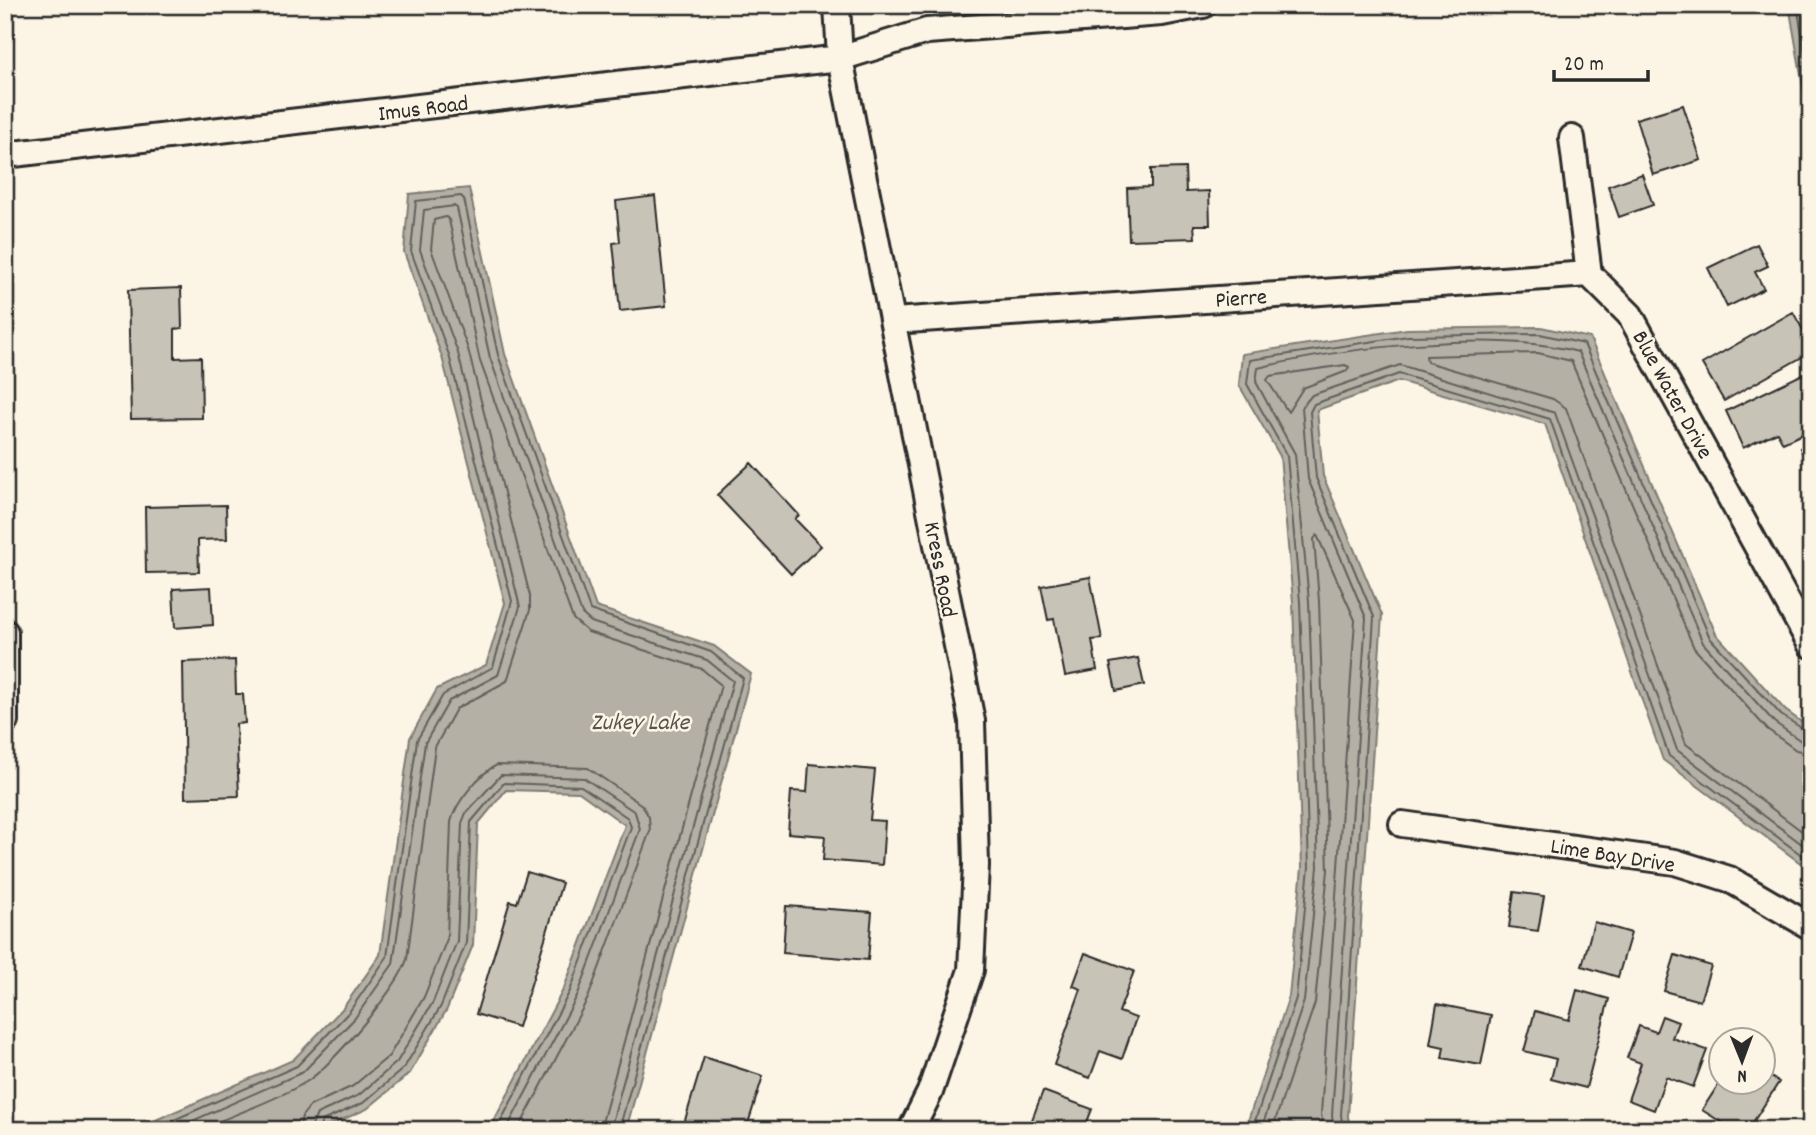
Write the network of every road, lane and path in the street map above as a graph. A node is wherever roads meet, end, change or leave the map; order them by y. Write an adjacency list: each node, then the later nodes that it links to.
1 (837, 5): 3 (street, Kress Road)
2 (1203, 5): 3 (street, Imus Road)
3 (840, 58): 5 (street, Imus Road); 7 (street, Kress Road)
4 (1572, 138): 6 (street)
5 (5, 155)
6 (1589, 274): 7 (street, Pierre); 9 (street, Blue Water Drive)
7 (893, 321): 13 (street, Kress Road)
8 (5, 632): 10 (street)
9 (1811, 645)
10 (5, 721)
11 (1402, 824): 12 (street, Lime Bay Drive)
12 (1811, 927)
13 (911, 1130)

